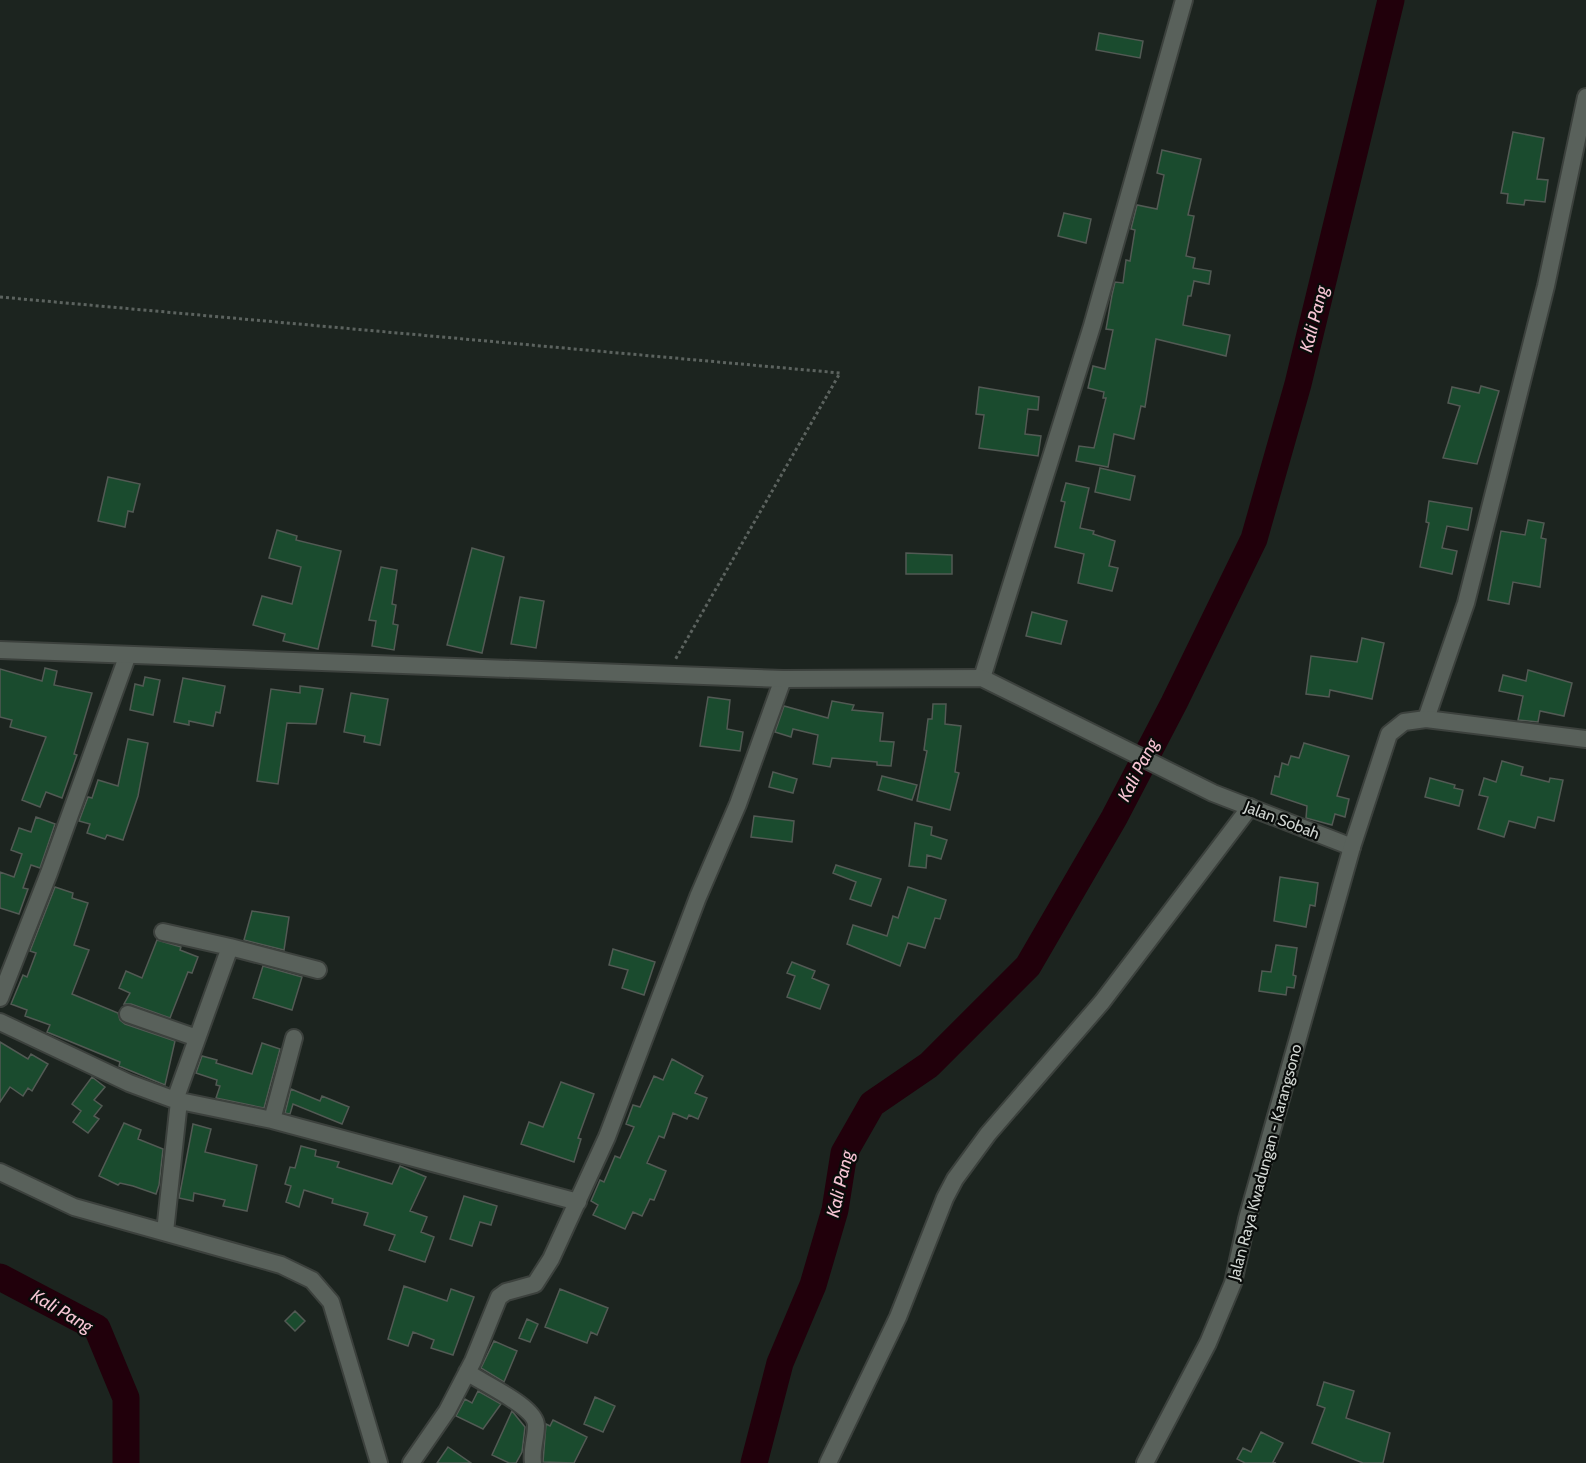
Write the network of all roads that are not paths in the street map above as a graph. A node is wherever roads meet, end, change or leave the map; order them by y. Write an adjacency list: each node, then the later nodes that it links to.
1 (1184, 0): 5 (street)
2 (1586, 97): 7 (street)
3 (0, 650): 4 (street)
4 (127, 657): 6 (street); 14 (street)
5 (982, 678): 6 (street); 9 (street, Jalan Sobah)
6 (783, 679): 22 (street)
7 (1426, 719): 8 (street); 10 (street, Jalan Raya Kwadungan - Karangsono)
8 (1586, 739)
9 (1250, 807): 10 (street, Jalan Sobah); 28 (street)
10 (1352, 847): 29 (street, Jalan Raya Kwadungan - Karangsono)
11 (163, 932): 12 (street)
12 (230, 948): 13 (street); 17 (street)
13 (318, 970)
14 (0, 998)
15 (128, 1014): 17 (street)
16 (0, 1022): 19 (street)
17 (197, 1038): 19 (street)
18 (294, 1038): 20 (street)
19 (177, 1101): 20 (street); 23 (street)
20 (272, 1120): 22 (street)
21 (0, 1173): 23 (street)
22 (578, 1202): 24 (street)
23 (165, 1232): 25 (street)
24 (467, 1372): 26 (street); 27 (street)
25 (379, 1463)
26 (411, 1463)
27 (533, 1463)
28 (828, 1463)
29 (1145, 1463)

